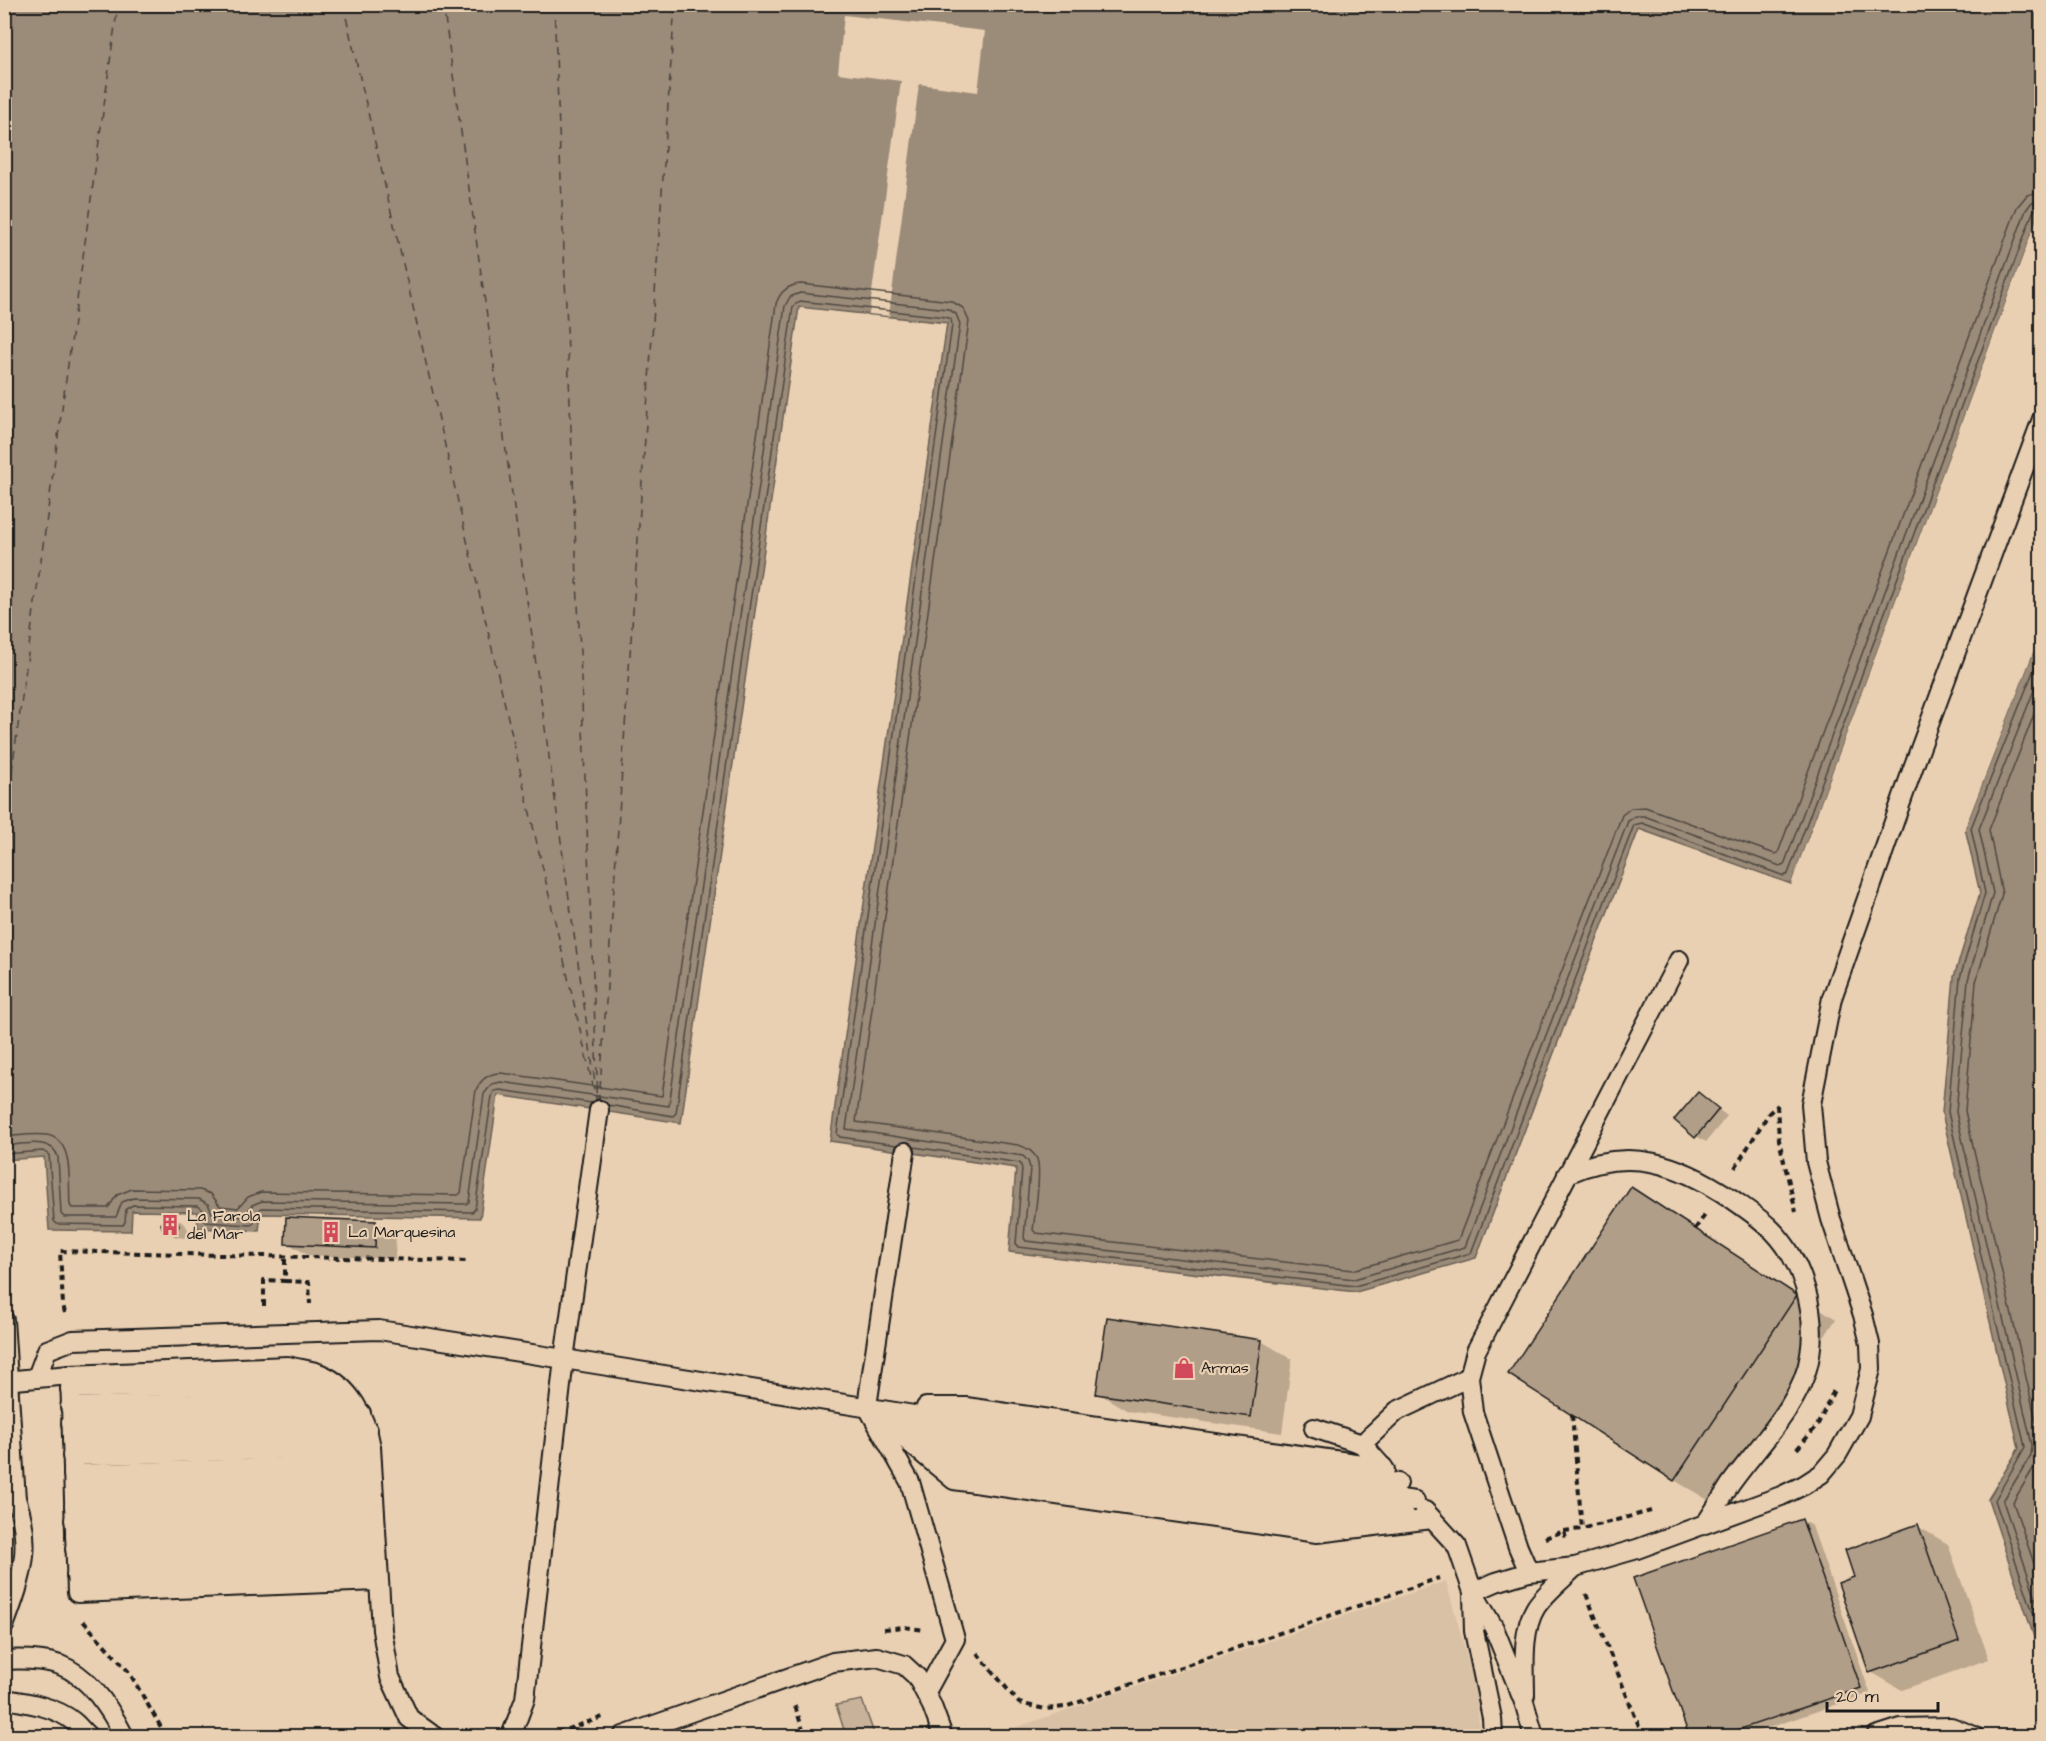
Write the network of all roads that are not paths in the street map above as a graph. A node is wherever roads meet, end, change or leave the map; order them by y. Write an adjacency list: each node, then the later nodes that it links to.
1 (2042, 419): 22 (lane)
2 (1679, 960): 5 (lane)
3 (599, 1110): 7 (lane)
4 (905, 1152): 11 (lane)
5 (1567, 1174): 9 (lane); 22 (lane)
6 (4, 1320): 10 (lane)
7 (564, 1359): 8 (lane); 11 (lane); 34 (lane)
8 (37, 1377): 10 (lane); 16 (lane)
9 (1469, 1377): 13 (lane); 24 (lane)
10 (7, 1380): 18 (lane)
11 (867, 1407): 14 (lane); 17 (lane); 20 (lane); 21 (lane); 21 (lane); 28 (lane)
12 (1314, 1428): 13 (lane)
13 (1362, 1444): 14 (lane)
14 (1383, 1467): 17 (lane)
15 (4, 1471): 18 (lane)
16 (73, 1479): 19 (lane); 19 (lane); 19 (lane); 19 (lane); 19 (lane); 19 (lane); 19 (lane); 19 (lane)
17 (1398, 1483): 20 (lane)
18 (10, 1492): 26 (lane)
19 (371, 1493): 33 (lane)
20 (1415, 1501): 21 (lane)
21 (1432, 1519): 25 (lane)
22 (1706, 1523): 23 (lane)
23 (1575, 1567): 24 (lane); 30 (lane)
24 (1529, 1572): 25 (lane)
25 (1473, 1592): 30 (lane); 37 (lane)
26 (4, 1626)
27 (4, 1660): 32 (lane)
28 (926, 1692): 35 (lane); 36 (lane)
29 (8, 1702): 31 (lane)
30 (1524, 1702): 38 (lane)
31 (88, 1737)
32 (124, 1737)
33 (434, 1737)
34 (511, 1737)
35 (623, 1737)
36 (943, 1737)
37 (1493, 1737)
38 (1534, 1737)
39 (1876, 1737): 40 (lane)
40 (1974, 1737)

